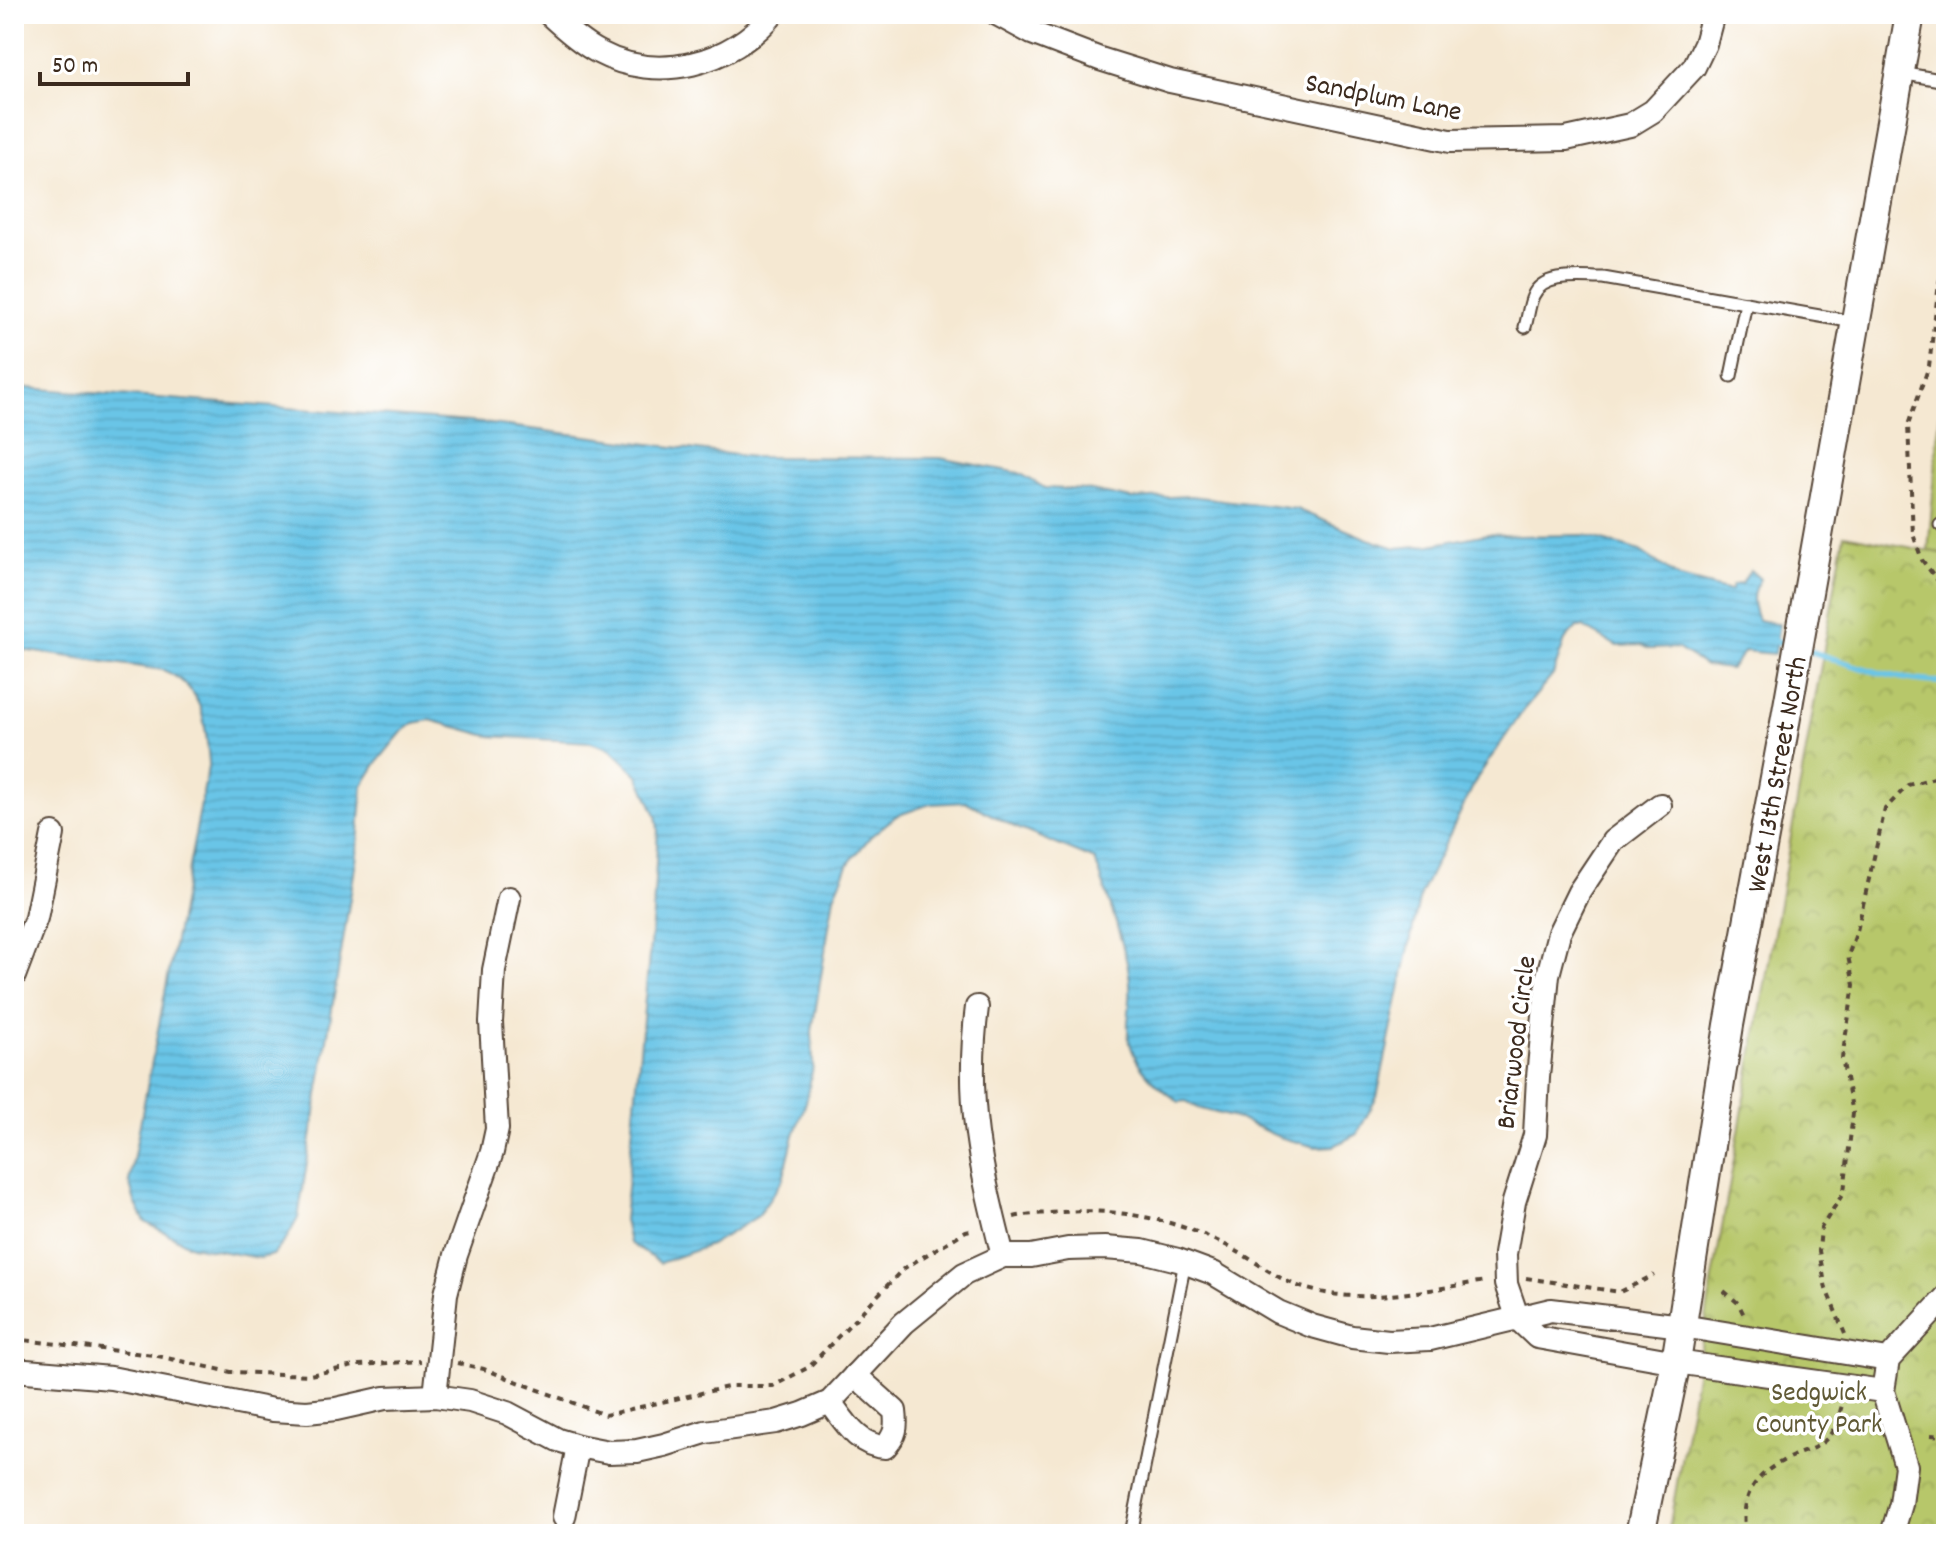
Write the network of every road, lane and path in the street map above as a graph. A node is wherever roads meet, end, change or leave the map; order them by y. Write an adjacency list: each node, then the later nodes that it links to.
1 (549, 14): 2 (street)
2 (773, 14)
3 (997, 14): 4 (street, Sandplum Lane)
4 (1713, 14)
5 (1910, 14): 6 (street, West 13th Street North)
6 (1900, 73): 7 (lane); 10 (street, West 13th Street North)
7 (1946, 81)
8 (1946, 254): 13 (path)
9 (1746, 303): 10 (lane); 11 (lane); 12 (lane)
10 (1856, 322): 27 (street, West 13th Street North)
11 (1525, 327)
12 (1731, 376)
13 (1946, 584)
14 (1946, 775): 28 (path)
15 (1660, 805): 24 (street, Briarwood Circle)
16 (53, 834): 18 (street)
17 (509, 898): 31 (street)
18 (14, 976)
19 (977, 1007): 20 (street)
20 (995, 1223): 21 (street); 24 (path); 31 (path)
21 (1003, 1256): 22 (street); 34 (street)
22 (1185, 1262): 26 (street); 43 (lane)
23 (1654, 1275): 24 (path)
24 (1506, 1279): 26 (street, Briarwood Circle)
25 (1946, 1297): 30 (street)
26 (1518, 1319): 27 (street); 32 (street)
27 (1682, 1326): 30 (street); 32 (street, West 13th Street North)
28 (1846, 1338)
29 (14, 1339): 31 (path)
30 (1888, 1360): 35 (street)
31 (440, 1362): 37 (street)
32 (1676, 1362): 35 (street); 44 (street, West 13th Street North)
33 (14, 1370): 37 (street)
34 (855, 1375): 38 (street); 38 (street)
35 (1883, 1391): 46 (street)
36 (1844, 1395): 45 (path)
37 (435, 1396): 41 (street)
38 (830, 1402): 41 (street)
39 (1931, 1435): 40 (path)
40 (1946, 1436)
41 (578, 1446): 42 (street)
42 (564, 1517)
43 (1131, 1534)
44 (1640, 1534)
45 (1746, 1534)
46 (1892, 1534)

